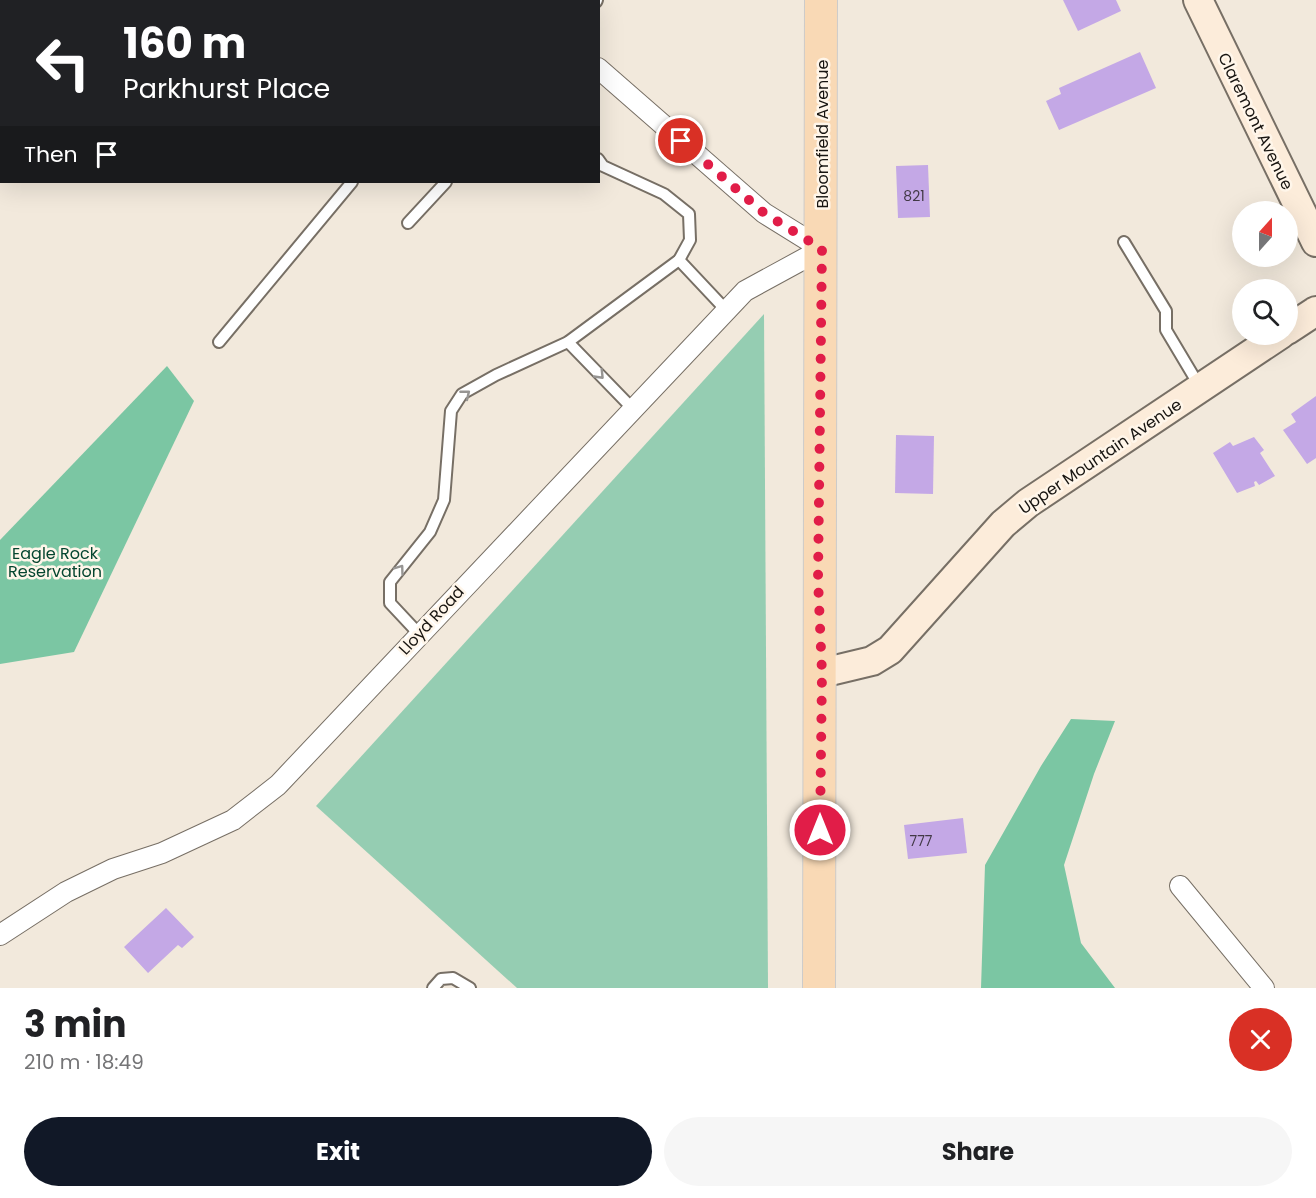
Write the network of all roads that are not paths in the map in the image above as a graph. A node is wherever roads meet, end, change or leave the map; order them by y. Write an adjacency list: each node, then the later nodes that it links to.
1 (821, 0): 10 (main road, Bloomfield Avenue)
2 (1198, 0): 9 (street, Claremont Avenue)
3 (600, 70): 10 (street)
4 (600, 162): 11 (lane)
5 (351, 183): 15 (lane)
6 (445, 183): 7 (lane)
7 (408, 223)
8 (1124, 242): 18 (lane)
9 (1316, 242)
10 (822, 249): 12 (street, Lloyd Road); 21 (main road, Bloomfield Avenue)
11 (679, 260): 12 (lane); 16 (lane)
12 (726, 310): 19 (street, Lloyd Road)
13 (1316, 311): 14 (street)
14 (1298, 323)
15 (219, 342)
16 (568, 342): 19 (lane, one-way to 19); 20 (lane, one-way to 16)
17 (1264, 345): 18 (street, Upper Mountain Avenue)
18 (1200, 387): 21 (street, Upper Mountain Avenue)
19 (632, 408): 20 (street, Lloyd Road)
20 (419, 634): 23 (street, Lloyd Road)
21 (822, 673): 26 (main road, Bloomfield Avenue)
22 (1180, 886): 27 (street)
23 (0, 935)
24 (433, 988): 25 (lane)
25 (470, 988)
26 (819, 988)
27 (1264, 988)

